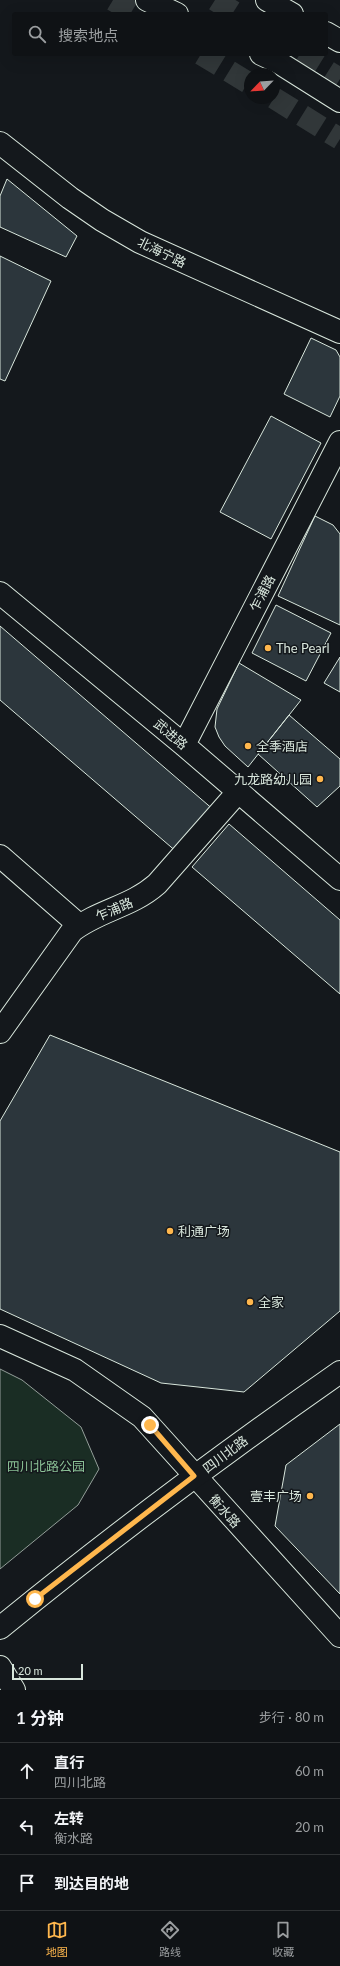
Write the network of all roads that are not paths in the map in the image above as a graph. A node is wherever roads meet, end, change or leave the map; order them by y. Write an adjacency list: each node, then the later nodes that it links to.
1 (147, 0): 3 (street)
2 (267, 0): 4 (street)
3 (173, 12)
4 (288, 12)
5 (328, 34): 6 (street)
6 (340, 41)
7 (265, 56): 8 (street)
8 (340, 101)
9 (0, 143): 10 (street, 北海宁路)
10 (340, 332)
11 (340, 442): 13 (street, 乍浦路)
12 (0, 593): 13 (street, 武进路)
13 (184, 745): 14 (street, 武进路)
14 (238, 792): 16 (street, 武进路); 17 (street, 乍浦路)
15 (0, 856): 17 (street)
16 (340, 879)
17 (80, 925): 18 (street, 乍浦路)
18 (0, 1032)
19 (0, 1336): 21 (street, 衡水路)
20 (340, 1372): 21 (street, 四川北路)
21 (194, 1476): 22 (street, 四川北路); 23 (street, 衡水路)
22 (0, 1628)
23 (340, 1636)
24 (0, 1667): 25 (street)
25 (14, 1690)

